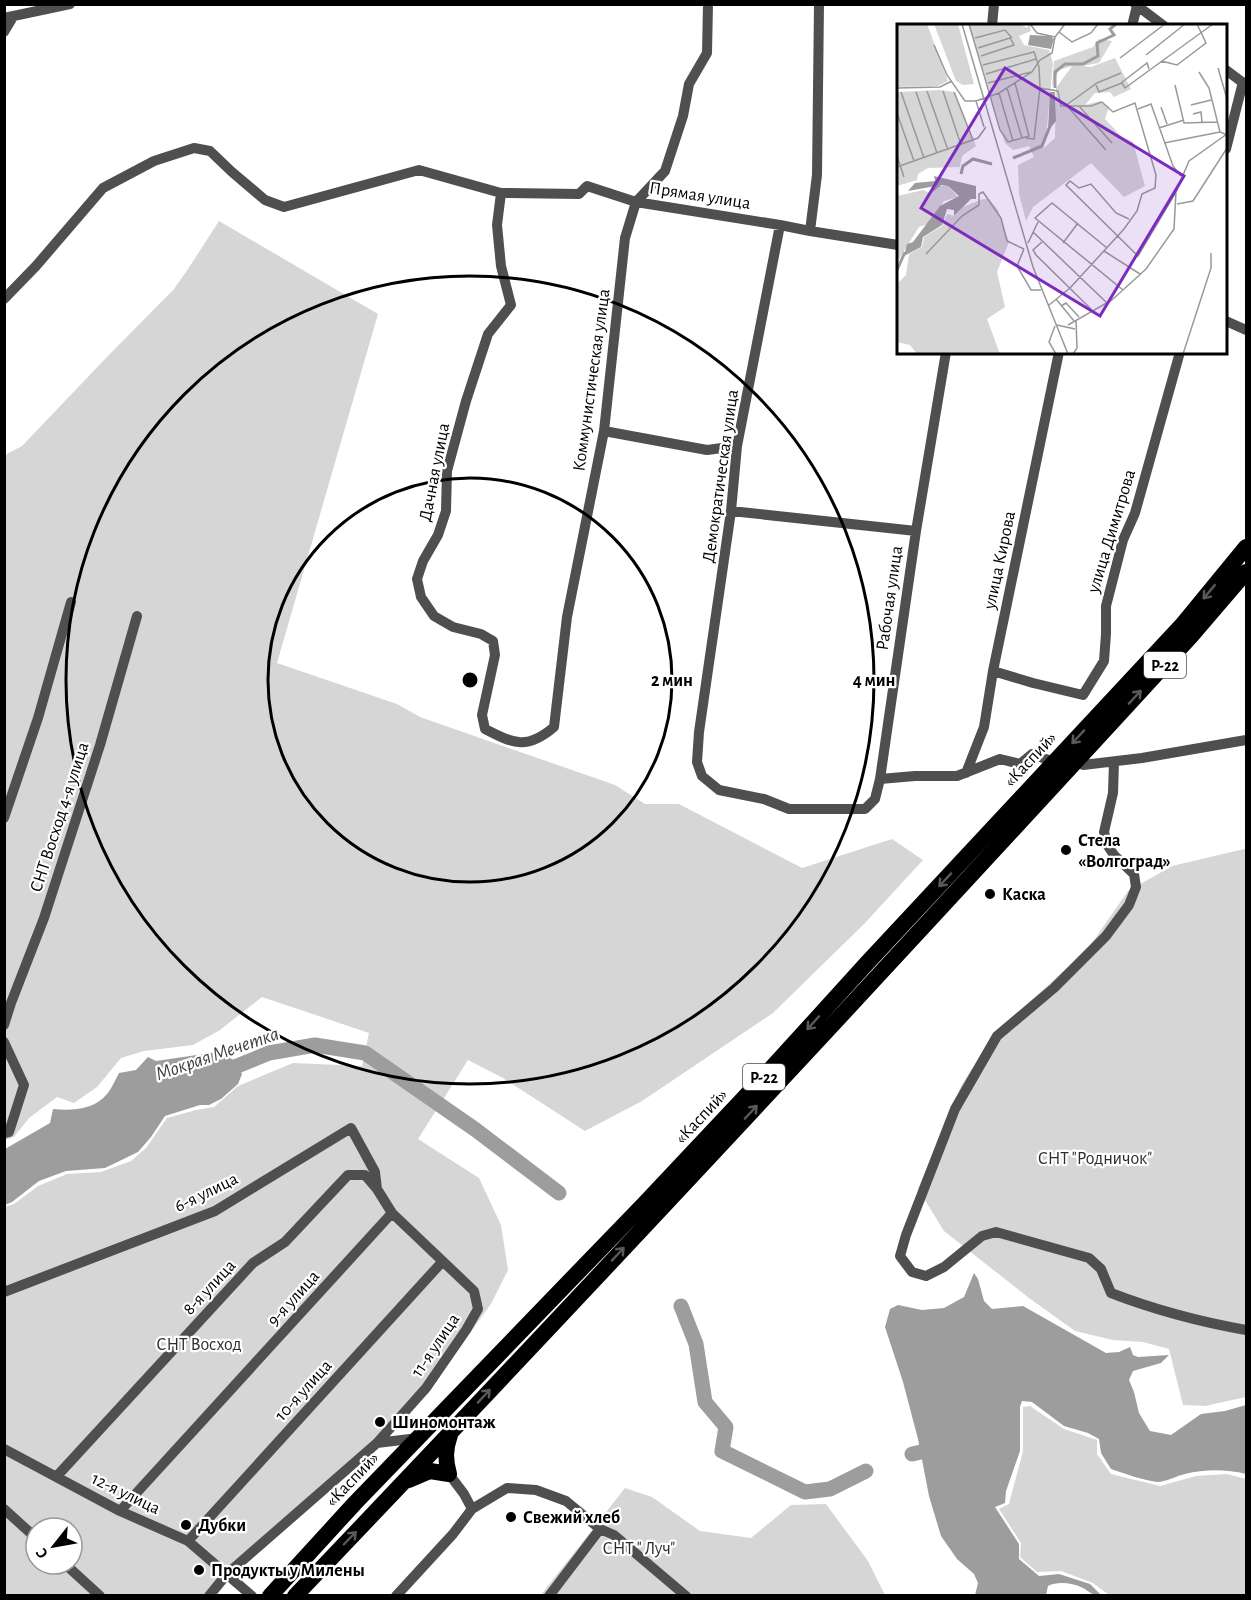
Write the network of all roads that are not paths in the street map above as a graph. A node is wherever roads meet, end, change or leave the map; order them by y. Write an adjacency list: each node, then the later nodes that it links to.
1 (70, 4): 6 (street)
2 (708, 4): 15 (street, Коммунистическая улица)
3 (819, 4): 17 (street)
4 (994, 4): 7 (street)
5 (1136, 5): 8 (street); 9 (street)
6 (9, 18): 10 (street)
7 (992, 24)
8 (1132, 24)
9 (1161, 24)
10 (4, 32)
11 (1227, 71): 12 (street)
12 (1245, 83): 13 (street)
13 (1227, 146)
14 (501, 194): 15 (street, Прямая улица); 19 (street); 36 (street, Дачная улица)
15 (636, 202): 16 (street, Прямая улица); 25 (street, Коммунистическая улица)
16 (780, 225): 17 (street, Прямая улица); 26 (street, Демократическая улица)
17 (810, 231): 18 (street, Прямая улица)
18 (897, 245)
19 (4, 299)
20 (1227, 321): 21 (street)
21 (1246, 330)
22 (946, 354): 28 (street, Рабочая улица)
23 (1059, 354): 33 (street, улица Кирова)
24 (1179, 354): 33 (street, улица Димитрова)
25 (604, 431): 26 (street); 36 (street, Коммунистическая улица)
26 (737, 446): 27 (street, Демократическая улица)
27 (731, 512): 28 (street); 34 (street, Демократическая улица)
28 (916, 531): 40 (street, Рабочая улица)
29 (1246, 547): 38 (highway, «Каспий» / Р-22, one-way to 38)
30 (1246, 572): 38 (highway, «Каспий» / Р-22, one-way to 30)
31 (71, 602): 41 (street)
32 (136, 616): 42 (street, СНТ Восход 4-я улица)
33 (993, 671): 39 (street, улица Кирова)
34 (699, 732): 40 (street, Рабочая улица)
35 (1246, 740): 37 (street)
36 (508, 741)
37 (1114, 762): 38 (street); 50 (street)
38 (1071, 765): 39 (street); 51 (highway, «Каспий» / Р-22, one-way to 38); 52 (highway, «Каспий» / Р-22, one-way to 52)
39 (966, 773): 40 (street)
40 (880, 779)
41 (4, 818)
42 (4, 1025)
43 (4, 1042): 44 (street)
44 (8, 1059): 45 (street)
45 (4, 1133)
46 (377, 1189): 47 (street, 8-я улица); 49 (street, 6-я улица); 56 (street, 8-я улица)
47 (392, 1213): 48 (street, 11-я улица); 60 (street, 9-я улица)
48 (442, 1262): 53 (street, 11-я улица); 63 (street, 10-я улица)
49 (4, 1292)
50 (1246, 1330)
51 (450, 1433): 55 (highway); 57 (highway, «Каспий» / Р-22)
52 (418, 1438): 53 (street); 70 (highway, «Каспий» / Р-22)
53 (377, 1443): 64 (street, 11-я улица)
54 (4, 1449): 56 (street, 12-я улица)
55 (449, 1474): 57 (highway); 59 (street)
56 (57, 1476): 60 (street, 12-я улица)
57 (405, 1481): 71 (highway, «Каспий» / Р-22, one-way to 57)
58 (4, 1509): 61 (street)
59 (472, 1509): 62 (street); 72 (street)
60 (120, 1511): 63 (street, 12-я улица)
61 (24, 1527)
62 (600, 1529): 66 (street); 73 (street)
63 (188, 1541): 64 (street, 12-я улица)
64 (227, 1574): 68 (street, 11-я улица); 69 (street, 12-я улица)
65 (78, 1576): 67 (street)
66 (674, 1592): 74 (street)
67 (100, 1596)
68 (209, 1596)
69 (252, 1596)
70 (270, 1596)
71 (295, 1596)
72 (396, 1596)
73 (549, 1596)
74 (686, 1596)

